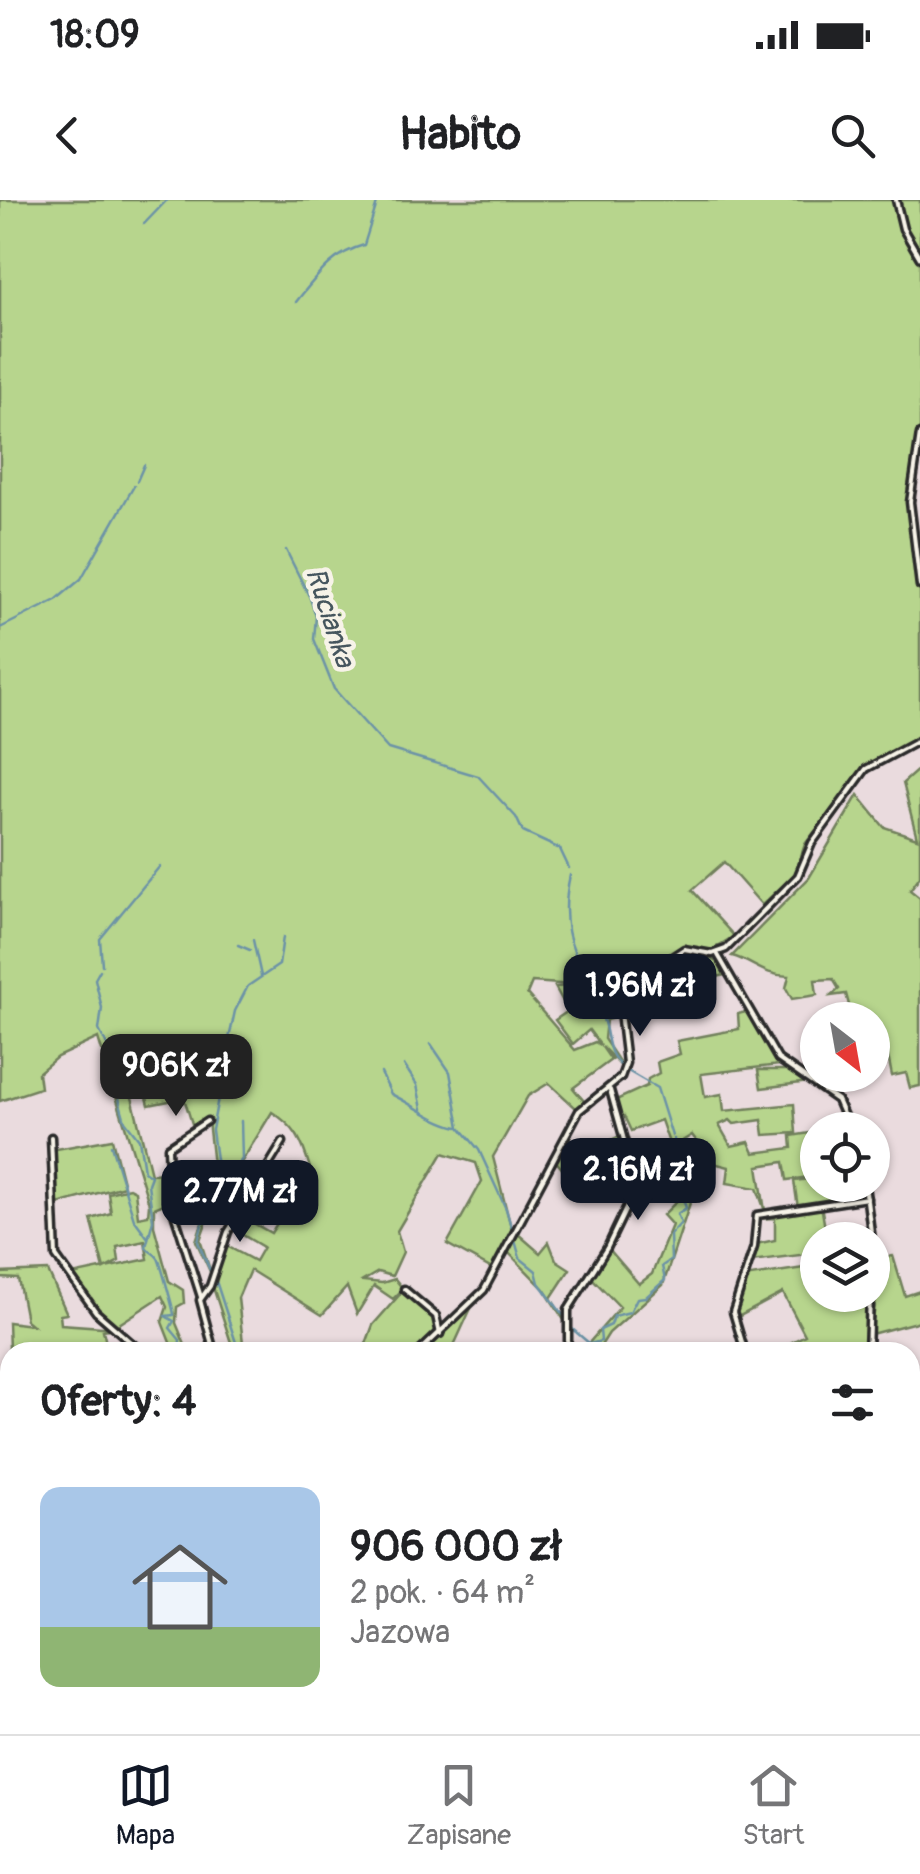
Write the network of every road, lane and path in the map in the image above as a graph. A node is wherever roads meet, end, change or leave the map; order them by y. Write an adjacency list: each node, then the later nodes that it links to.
1 (896, 200): 2 (street)
2 (920, 258)
3 (920, 434): 4 (street)
4 (920, 586)
5 (920, 740): 6 (street)
6 (718, 953): 7 (street); 8 (street)
7 (610, 1090): 16 (street); 20 (street)
8 (842, 1112)
9 (207, 1121): 14 (street)
10 (52, 1136): 17 (street)
11 (283, 1142): 14 (street)
12 (840, 1202): 21 (street)
13 (404, 1289): 16 (street)
14 (201, 1297): 18 (street)
15 (869, 1312): 22 (street)
16 (440, 1334): 19 (street)
17 (130, 1342)
18 (212, 1342)
19 (430, 1342)
20 (568, 1342)
21 (743, 1342)
22 (868, 1342)

